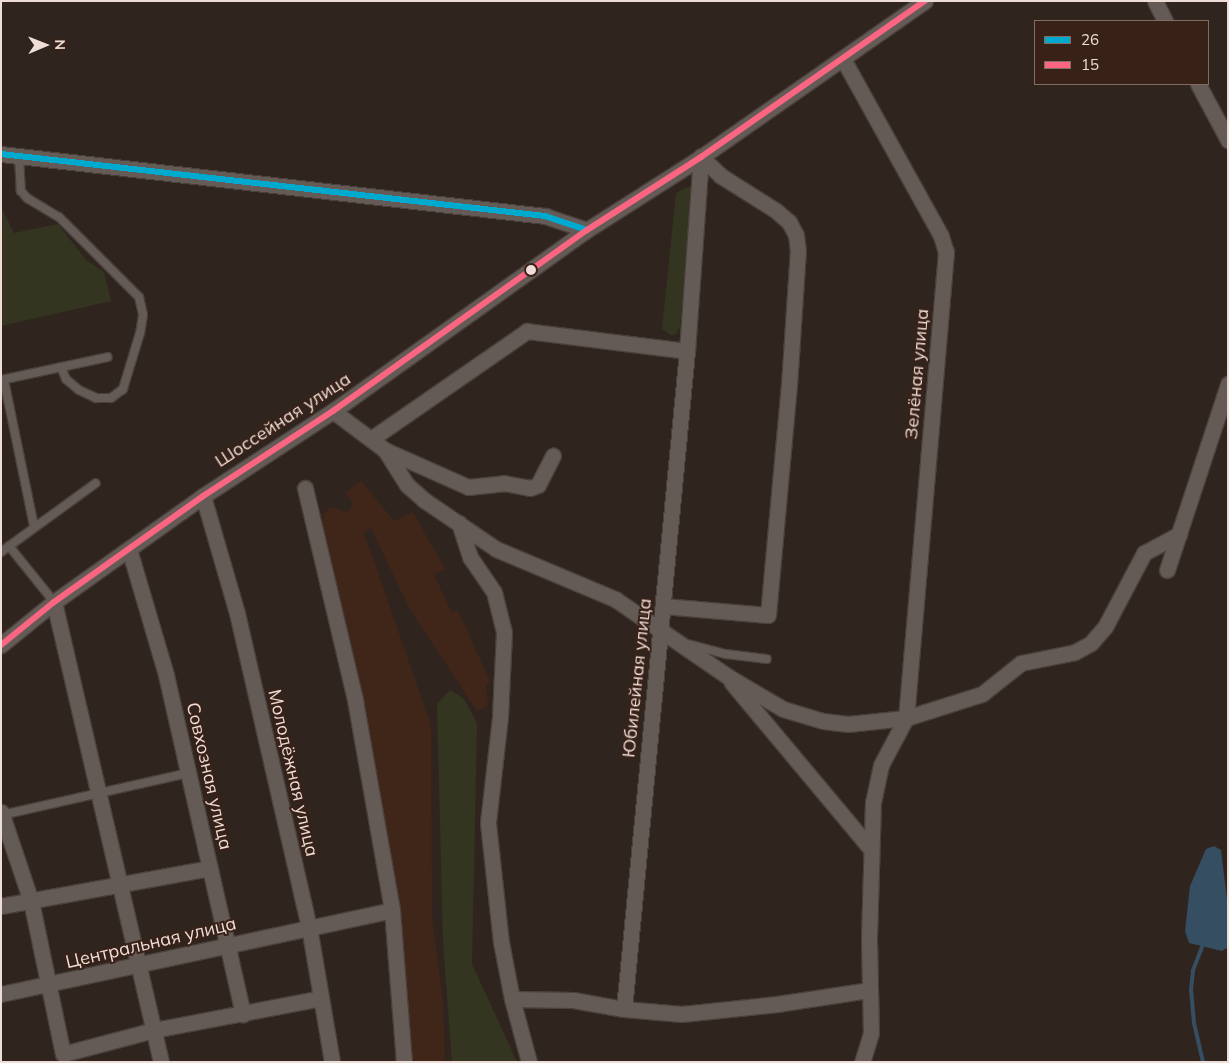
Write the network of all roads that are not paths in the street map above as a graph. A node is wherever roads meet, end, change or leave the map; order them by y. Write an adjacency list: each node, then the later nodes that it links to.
1 (925, 1): 4 (street, Шоссейная улица)
2 (1155, 1): 3 (street)
3 (1164, 20)
4 (843, 59): 9 (street, Шоссейная улица); 37 (street, Зелёная улица)
5 (1199, 85): 6 (street)
6 (1228, 140)
7 (1, 154): 8 (street)
8 (19, 156): 10 (street); 13 (lane)
9 (701, 157): 10 (street, Шоссейная улица); 11 (street, Юбилейная улица); 31 (street)
10 (587, 230): 16 (street, Шоссейная улица)
11 (687, 350): 17 (street); 31 (street, Юбилейная улица)
12 (108, 357): 13 (lane)
13 (61, 367): 14 (lane)
14 (2, 380): 24 (lane)
15 (1228, 384): 25 (street)
16 (333, 411): 17 (street); 22 (street, Шоссейная улица)
17 (371, 439): 18 (street)
18 (385, 450): 19 (street); 23 (street)
19 (553, 456)
20 (96, 483): 24 (lane)
21 (305, 488): 46 (street)
22 (203, 496): 27 (street, Шоссейная улица); 47 (street, Молодёжная улица)
23 (459, 523): 32 (street); 54 (street)
24 (34, 526): 26 (lane)
25 (1179, 534): 29 (street); 37 (street)
26 (9, 546): 28 (lane); 30 (lane)
27 (128, 549): 30 (street, Шоссейная улица); 38 (street, Совхозная улица)
28 (1, 552)
29 (1167, 570)
30 (54, 602): 34 (street, Шоссейная улица); 39 (street)
31 (663, 606): 32 (street, Юбилейная улица)
32 (661, 628): 33 (street); 55 (street, Юбилейная улица)
33 (684, 644): 35 (lane); 36 (street)
34 (1, 645)
35 (767, 658)
36 (727, 676): 37 (street); 41 (street)
37 (906, 718): 41 (street)
38 (189, 773): 39 (lane); 42 (street, Совхозная улица)
39 (97, 793): 40 (lane); 43 (street)
40 (2, 814): 44 (street)
41 (870, 848): 51 (street)
42 (210, 868): 43 (street); 48 (street, Совхозная улица)
43 (119, 885): 44 (street); 49 (street)
44 (31, 901): 45 (street); 50 (street)
45 (1, 906)
46 (392, 910): 47 (street, Центральная улица); 61 (street)
47 (309, 927): 48 (street, Центральная улица); 53 (street, Молодёжная улица)
48 (228, 945): 49 (street, Центральная улица); 56 (street, Совхозная улица)
49 (139, 965): 50 (street, Центральная улица); 57 (street)
50 (50, 985): 52 (street, Центральная улица); 58 (street)
51 (870, 990): 55 (street); 63 (street)
52 (1, 994)
53 (321, 998): 56 (street); 60 (street, Молодёжная улица)
54 (512, 999): 55 (street); 62 (street)
55 (624, 1009)
56 (242, 1014): 57 (street)
57 (154, 1030): 58 (street); 59 (street)
58 (62, 1058)
59 (161, 1062)
60 (332, 1062)
61 (404, 1062)
62 (530, 1062)
63 (862, 1062)

